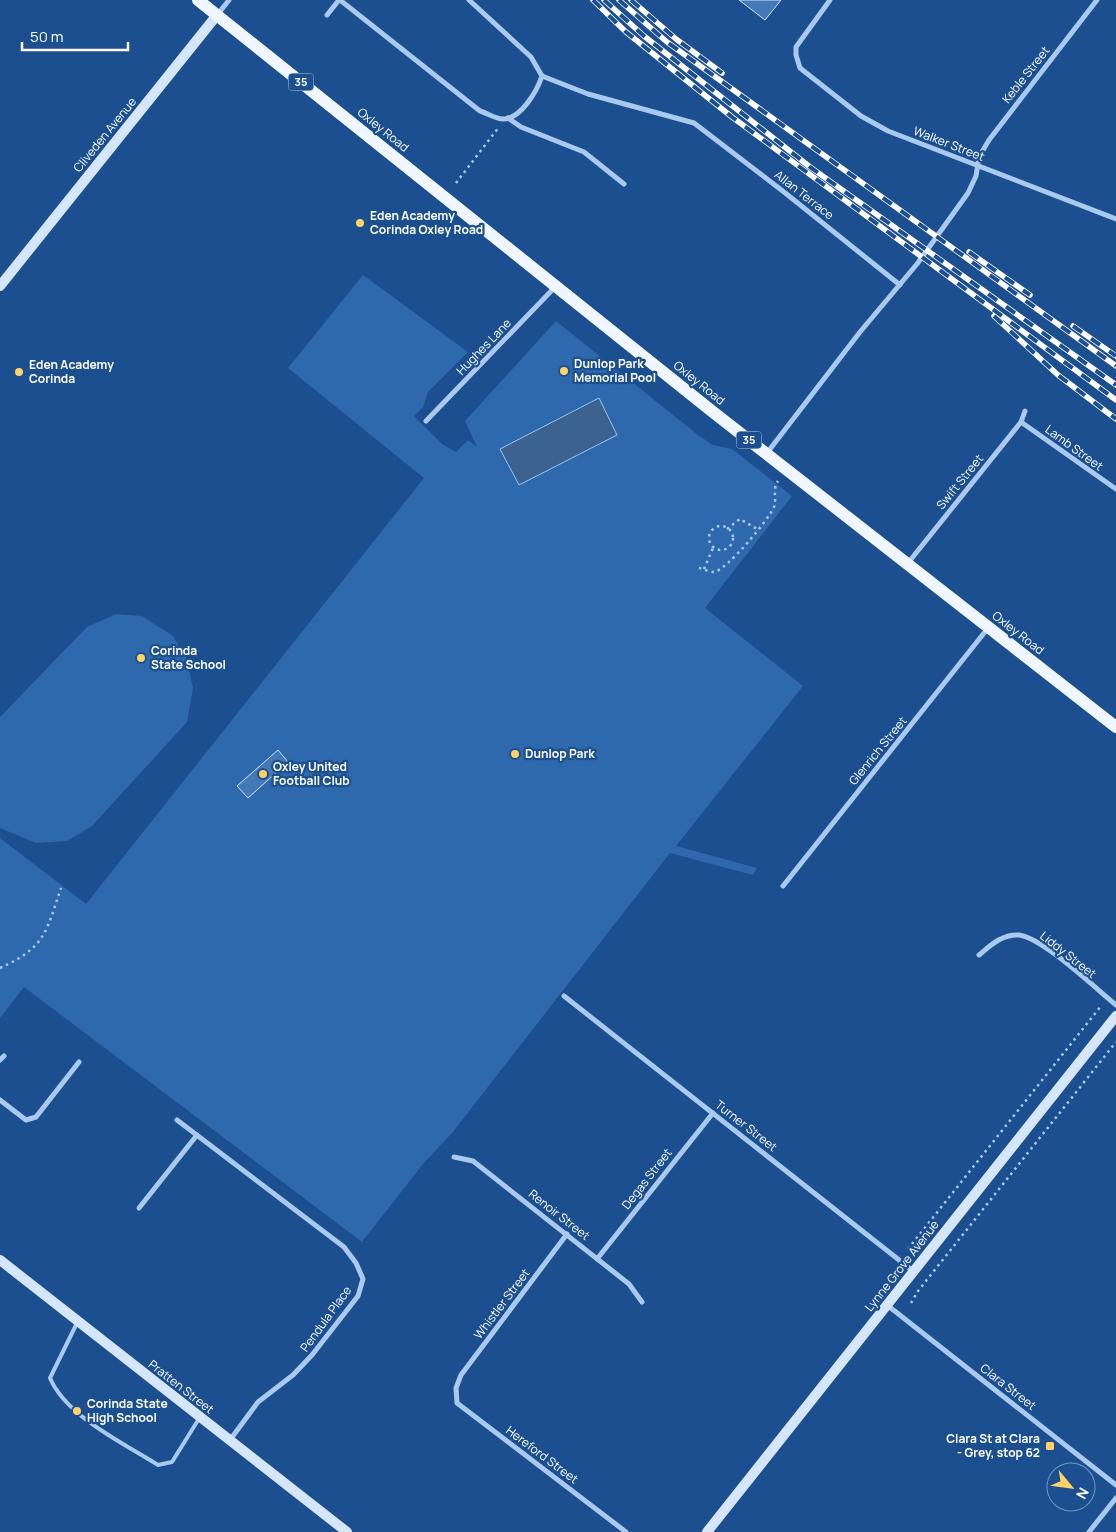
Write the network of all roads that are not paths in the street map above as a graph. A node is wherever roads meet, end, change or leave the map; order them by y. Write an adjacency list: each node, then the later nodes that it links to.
1 (198, 0): 7 (main road, Oxley Road / 35)
2 (229, 0): 7 (street, Cliveden Avenue)
3 (339, 0): 8 (street); 10 (street)
4 (469, 0): 9 (street)
5 (830, 0): 11 (street, Walker Street)
6 (1097, 0): 11 (street, Keble Street)
7 (217, 15): 15 (street, Cliveden Avenue); 16 (main road, Oxley Road / 35)
8 (327, 16)
9 (542, 76): 10 (street); 14 (street, Allan Terrace)
10 (508, 118): 12 (street)
11 (978, 166): 13 (street, Walker Street); 14 (street)
12 (624, 184)
13 (1116, 219)
14 (900, 285): 20 (street)
15 (0, 286)
16 (557, 286): 18 (street, Hughes Lane); 20 (main road, Oxley Road / 35)
17 (1025, 411): 19 (street, Swift Street)
18 (426, 421)
19 (1021, 422): 21 (street, Lamb Street); 22 (street, Swift Street)
20 (766, 453): 22 (main road, Oxley Road / 35)
21 (1116, 490)
22 (907, 563): 23 (main road, Oxley Road / 35)
23 (989, 628): 24 (main road, Oxley Road / 35); 25 (street, Glenrich Street)
24 (1116, 727)
25 (783, 886)
26 (979, 955): 28 (street, Liddy Street)
27 (564, 996): 32 (street, Turner Street)
28 (1116, 1005)
29 (1116, 1016): 40 (street, Lynne Grove Avenue)
30 (79, 1062): 31 (street)
31 (0, 1100)
32 (713, 1113): 38 (street, Degas Street); 40 (street, Turner Street)
33 (177, 1120): 34 (street, Pendula Place)
34 (197, 1135): 36 (street); 46 (street, Pendula Place)
35 (454, 1157): 37 (street, Renoir Street)
36 (139, 1208)
37 (567, 1234): 38 (street, Renoir Street); 44 (street, Whistler Street)
38 (597, 1258): 41 (street, Renoir Street)
39 (0, 1260): 43 (street, Pratten Street)
40 (914, 1271): 42 (street, Lynne Grove Avenue)
41 (642, 1302)
42 (887, 1305): 47 (street, Clara Street); 51 (street, Lynne Grove Avenue)
43 (78, 1322): 45 (street, Pratten Street); 45 (lane)
44 (456, 1388): 50 (street, Hereford Street)
45 (200, 1418): 46 (street, Pratten Street)
46 (230, 1441): 49 (street, Pratten Street)
47 (1116, 1485)
48 (1116, 1498): 52 (street)
49 (347, 1532)
50 (626, 1532)
51 (707, 1532)
52 (1089, 1532)

